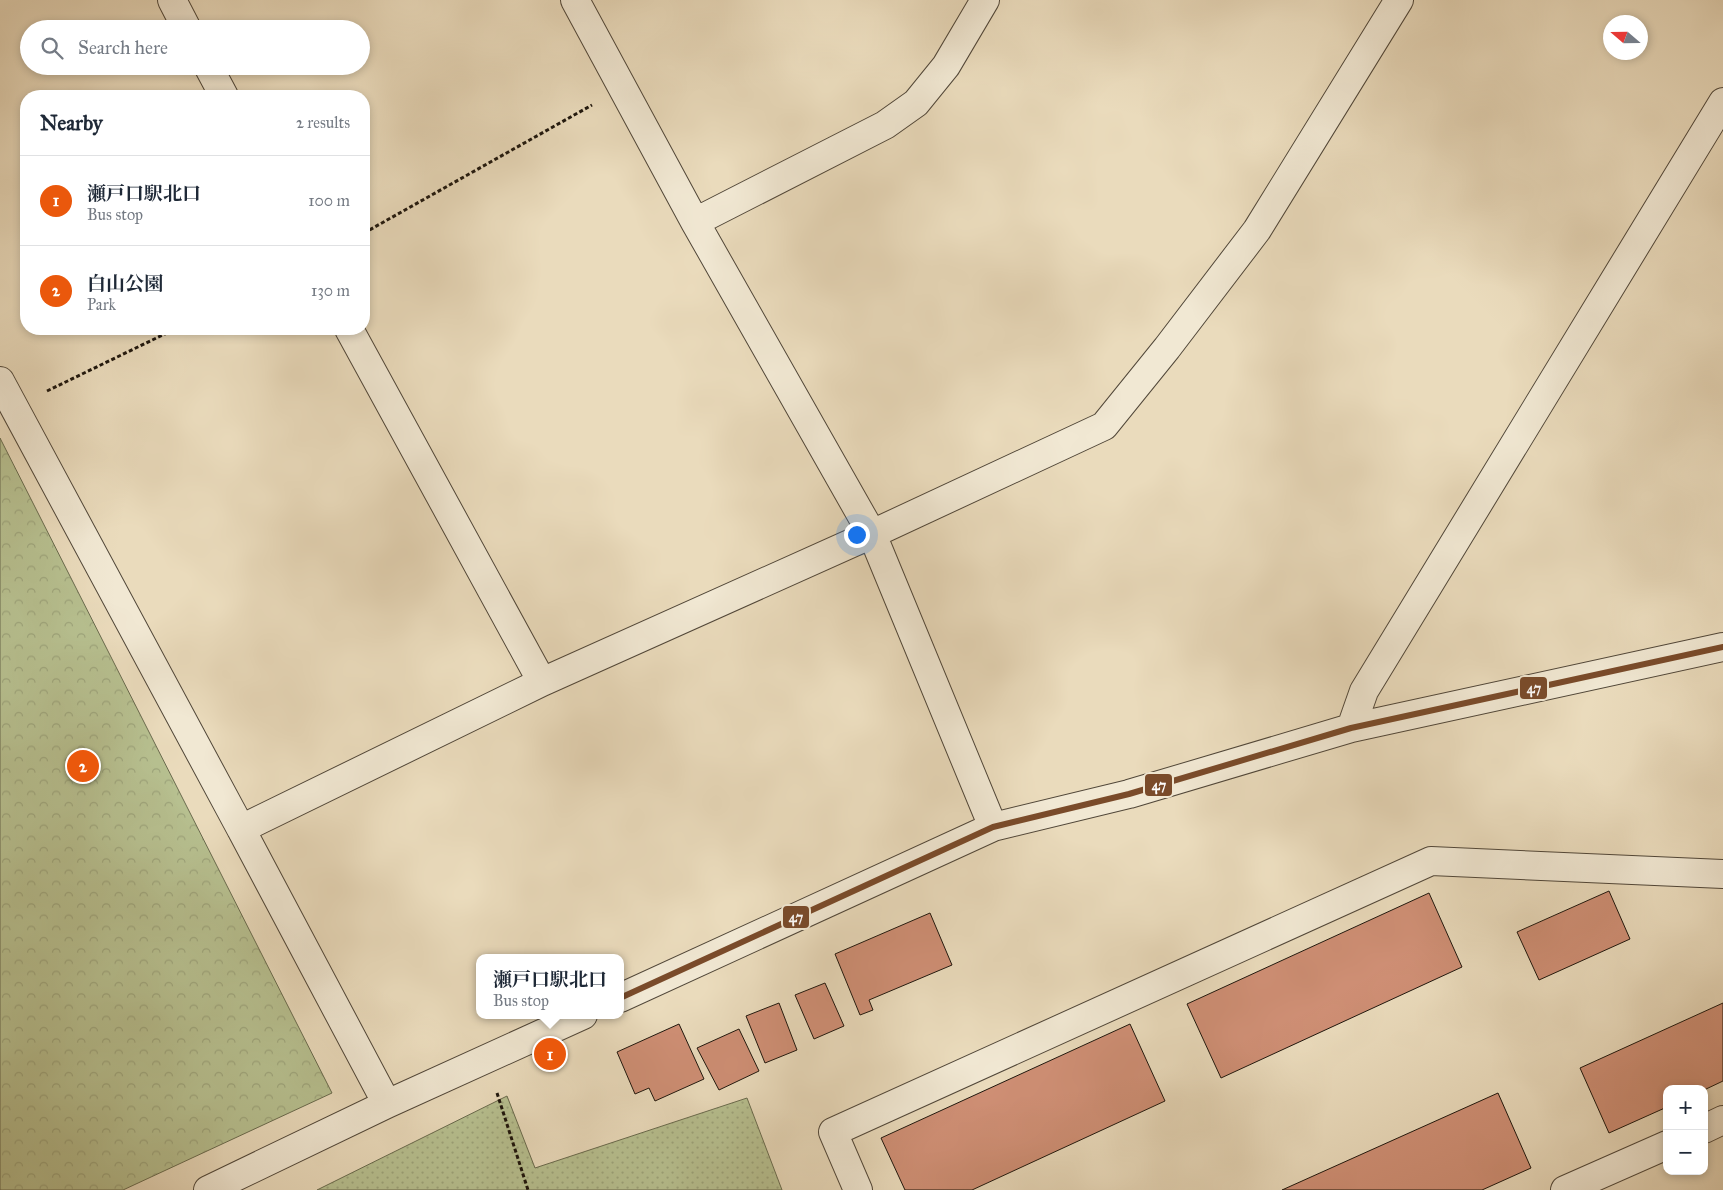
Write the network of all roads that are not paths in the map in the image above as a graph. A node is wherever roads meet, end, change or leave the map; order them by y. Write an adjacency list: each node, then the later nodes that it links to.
1 (172, 0): 5 (street)
2 (575, 0): 9 (street)
3 (984, 0): 9 (street)
4 (1399, 0): 13 (street)
5 (182, 20)
6 (213, 75): 7 (street)
7 (221, 90)
8 (1723, 102): 16 (street)
9 (695, 222): 13 (street)
10 (352, 335): 15 (street)
11 (0, 381): 12 (street)
12 (7, 410): 18 (street)
13 (872, 534): 15 (street); 17 (street)
14 (1720, 643): 16 (street)
15 (542, 682): 18 (street)
16 (1351, 728): 17 (street)
17 (993, 827): 20 (street)
18 (240, 829): 22 (street)
19 (1723, 874): 27 (street)
20 (624, 996)
21 (574, 1019): 22 (street)
22 (387, 1104): 26 (street)
23 (1723, 1120): 24 (street)
24 (1708, 1127)
25 (1663, 1147): 28 (street)
26 (208, 1190)
27 (858, 1190)
28 (1565, 1190)

